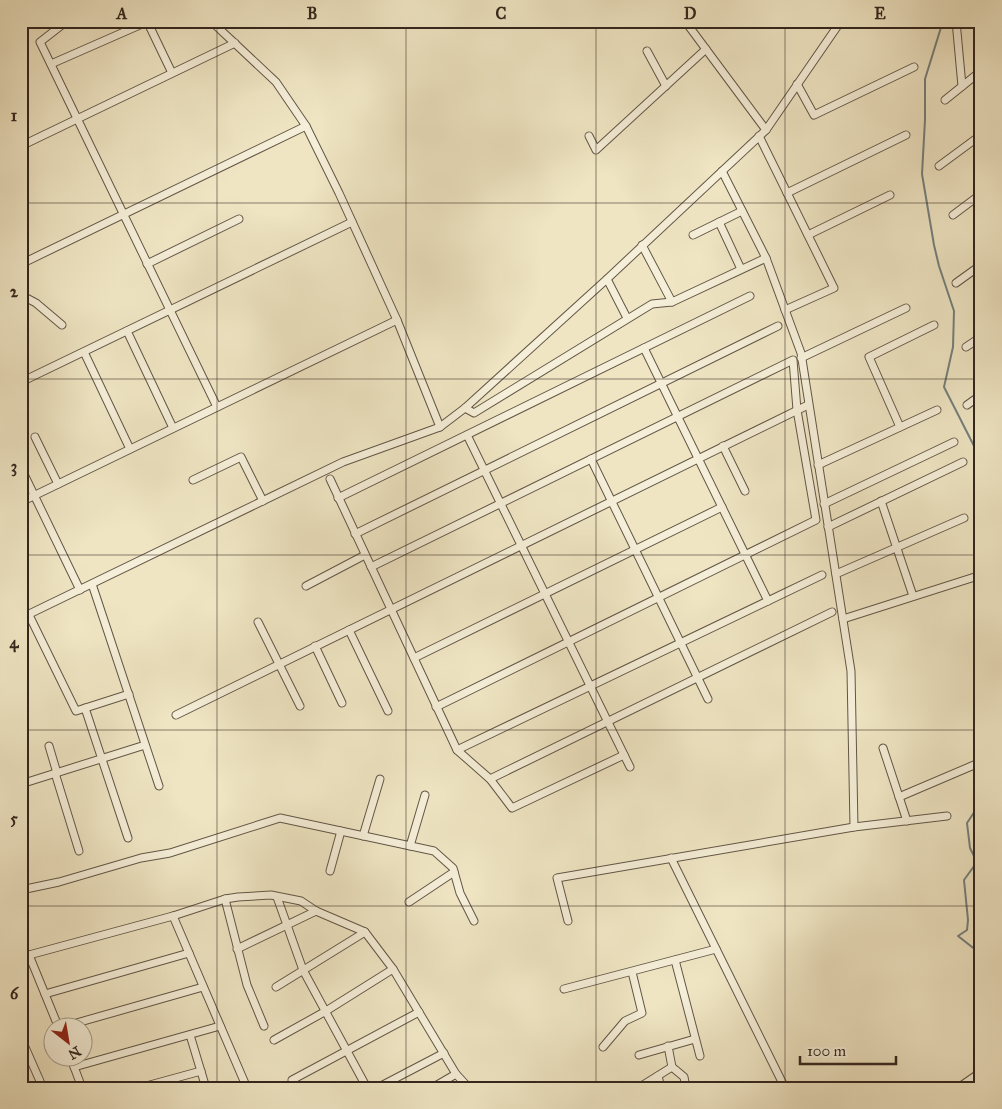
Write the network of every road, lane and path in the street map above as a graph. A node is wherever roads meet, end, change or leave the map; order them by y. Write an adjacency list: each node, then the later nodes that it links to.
1 (68, 21): 11 (street)
2 (210, 21): 8 (street)
3 (685, 21): 9 (street)
4 (865, 21): 7 (street)
5 (956, 21): 17 (street)
6 (148, 22): 11 (street); 14 (street)
7 (841, 22): 15 (street)
8 (235, 43): 14 (street); 20 (street)
9 (706, 50): 16 (street); 21 (street)
10 (647, 51): 16 (street)
11 (51, 64): 19 (street)
12 (914, 67): 15 (street)
13 (981, 71): 17 (street)
14 (172, 73): 19 (street)
15 (797, 84): 21 (street)
16 (666, 86): 24 (street)
17 (962, 86): 18 (street)
18 (945, 100)
19 (78, 119): 26 (street); 33 (street)
20 (306, 126): 33 (street); 36 (street)
21 (766, 130): 25 (street)
22 (981, 134): 27 (street)
23 (906, 135): 29 (street)
24 (588, 136)
25 (759, 136): 28 (street); 29 (street)
26 (21, 146)
27 (939, 166)
28 (722, 171): 32 (street); 40 (street)
29 (787, 193): 39 (street)
30 (981, 194): 34 (street)
31 (890, 195): 39 (street)
32 (742, 211): 37 (street); 41 (street)
33 (124, 214): 42 (street); 43 (street)
34 (953, 215)
35 (239, 219): 43 (street)
36 (352, 222): 52 (street); 55 (street)
37 (719, 222): 38 (street); 45 (street)
38 (693, 235)
39 (808, 235): 53 (street)
40 (642, 245): 46 (street); 50 (street)
41 (766, 258): 45 (street); 53 (street)
42 (21, 264)
43 (148, 264): 52 (street)
44 (981, 265): 47 (street)
45 (741, 269): 50 (street)
46 (607, 279): 54 (street); 71 (street)
47 (956, 283)
48 (21, 295): 56 (street)
49 (750, 296): 61 (street)
50 (672, 302): 54 (street)
51 (906, 308): 64 (street)
52 (170, 310): 59 (street); 70 (street)
53 (785, 310): 64 (street)
54 (627, 318): 71 (street)
55 (397, 320): 70 (street); 75 (street)
56 (62, 325)
57 (934, 325): 76 (street)
58 (778, 326): 66 (street)
59 (127, 331): 63 (street); 77 (street)
60 (981, 337): 62 (street)
61 (644, 348): 66 (street); 78 (street)
62 (966, 348)
63 (84, 352): 65 (street); 82 (street)
64 (801, 358): 68 (street)
65 (21, 382)
66 (661, 384): 74 (street); 88 (street)
67 (981, 395): 69 (street)
68 (808, 405): 72 (street); 86 (street)
69 (967, 405)
70 (217, 407): 77 (street)
71 (465, 408): 75 (street)
72 (797, 410): 74 (street); 81 (street); 109 (street)
73 (937, 410): 76 (street)
74 (678, 417): 83 (street); 84 (street)
75 (440, 427): 95 (street)
76 (900, 427): 86 (street)
77 (173, 428): 82 (street)
78 (467, 435): 88 (street); 94 (street)
79 (35, 437): 91 (street)
80 (954, 442): 100 (street)
81 (723, 446): 83 (street); 92 (street)
82 (130, 449): 91 (street)
83 (698, 459): 96 (street); 101 (street)
84 (591, 460): 96 (street); 99 (street)
85 (963, 462): 97 (street)
86 (818, 466): 100 (street)
87 (21, 468): 93 (street)
88 (484, 470): 99 (street); 104 (street)
89 (330, 479): 94 (street)
90 (193, 480): 95 (street)
91 (58, 484): 93 (street)
92 (745, 491)
93 (34, 495): 98 (street); 116 (street)
94 (338, 498): 104 (street)
95 (262, 501): 114 (street)
96 (611, 501): 105 (street); 107 (street)
97 (881, 501): 103 (street); 106 (street)
98 (21, 502)
99 (501, 504): 105 (street); 110 (street)
100 (824, 504): 103 (street)
101 (722, 507): 107 (street); 109 (street)
102 (964, 518): 106 (street)
103 (828, 527): 111 (street)
104 (355, 534): 108 (street)
105 (521, 545): 117 (street); 121 (street)
106 (897, 547): 111 (street); 118 (street)
107 (635, 550): 117 (street); 119 (street)
108 (365, 555): 110 (street); 115 (street)
109 (745, 555): 119 (street); 120 (street)
110 (371, 567): 121 (street)
111 (836, 574): 125 (street)
112 (822, 575): 120 (street)
113 (981, 575): 118 (street)
114 (92, 584): 116 (street); 135 (street)
115 (306, 586)
116 (80, 590): 123 (street)
117 (545, 594): 128 (street); 131 (street)
118 (913, 596): 125 (street)
119 (658, 598): 128 (street); 129 (street)
120 (768, 601): 129 (street)
121 (390, 609): 127 (street); 131 (street)
122 (832, 612): 133 (street)
123 (29, 614): 124 (street); 140 (street)
124 (21, 618)
125 (843, 619): 161 (street)
126 (258, 622): 132 (street)
127 (349, 630): 130 (street); 141 (street)
128 (568, 642): 134 (street); 139 (street)
129 (680, 643): 133 (street); 134 (street)
130 (315, 646): 132 (street); 137 (street)
131 (414, 658): 139 (street)
132 (279, 664): 138 (street); 142 (street)
133 (698, 678): 136 (street); 143 (street)
134 (590, 686): 143 (street); 147 (street)
135 (129, 694): 140 (street); 144 (street)
136 (708, 699)
137 (342, 703)
138 (300, 706)
139 (436, 707): 147 (street)
140 (86, 708): 149 (street)
141 (388, 711)
142 (176, 715)
143 (608, 722): 148 (street); 154 (street)
144 (145, 745): 149 (street); 156 (street)
145 (49, 746): 152 (street)
146 (883, 748): 158 (street)
147 (456, 750): 154 (street)
148 (624, 756): 151 (street); 154 (street)
149 (102, 758): 152 (street); 164 (street)
150 (981, 762): 158 (street)
151 (630, 767)
152 (56, 773): 155 (street); 166 (street)
153 (380, 779): 163 (street)
154 (490, 779)
155 (21, 784)
156 (159, 786)
157 (425, 795): 165 (street)
158 (899, 797): 160 (street)
159 (947, 816): 160 (street)
160 (907, 821): 161 (street)
161 (854, 827): 167 (street)
162 (342, 831): 163 (street); 168 (street); 170 (street)
163 (363, 836): 165 (street)
164 (128, 838)
165 (410, 846): 169 (street)
166 (79, 851)
167 (671, 858): 177 (street); 181 (street)
168 (330, 871)
169 (454, 872): 173 (street); 176 (street)
170 (21, 890)
171 (278, 897): 172 (street); 174 (street); 178 (street)
172 (225, 899): 175 (street); 180 (street)
173 (409, 902)
174 (316, 911): 178 (street); 179 (street)
175 (173, 916): 182 (street); 183 (street)
176 (474, 921)
177 (568, 921)
178 (287, 925): 180 (street); 187 (street)
179 (365, 932): 186 (street); 187 (street)
180 (238, 949): 198 (street)
181 (716, 949): 185 (street); 229 (street)
182 (189, 953): 189 (street); 192 (street)
183 (29, 954): 184 (street); 192 (street)
184 (21, 960)
185 (675, 960): 188 (street); 201 (street)
186 (393, 969): 193 (street); 194 (street)
187 (303, 970): 190 (street); 193 (street)
188 (632, 972): 191 (street); 204 (street)
189 (204, 987): 196 (street); 197 (street)
190 (276, 987)
191 (564, 990)
192 (45, 994): 195 (street)
193 (326, 1011): 202 (street); 205 (street)
194 (419, 1012): 205 (street); 206 (street)
195 (54, 1016)
196 (92, 1019)
197 (220, 1026): 199 (street); 222 (street)
198 (264, 1026)
199 (190, 1034): 209 (street); 211 (street)
200 (21, 1038): 218 (street)
201 (696, 1039): 203 (street); 208 (street)
202 (274, 1040)
203 (668, 1046): 207 (street); 210 (street)
204 (603, 1047)
205 (347, 1051): 215 (street); 223 (street)
206 (444, 1054): 213 (street); 224 (street)
207 (638, 1054)
208 (700, 1056)
209 (74, 1067): 219 (street)
210 (672, 1067): 214 (street); 228 (street)
211 (201, 1072): 220 (street); 221 (street)
212 (980, 1073): 216 (street); 230 (street)
213 (456, 1074): 225 (street); 226 (street)
214 (658, 1076): 217 (street); 227 (street)
215 (292, 1080)
216 (981, 1084)
217 (643, 1085)
218 (43, 1088)
219 (82, 1088)
220 (139, 1088)
221 (206, 1088)
222 (247, 1088)
223 (367, 1088)
224 (377, 1088)
225 (432, 1088)
226 (469, 1088)
227 (661, 1088)
228 (686, 1088)
229 (785, 1088)
230 (958, 1088)

